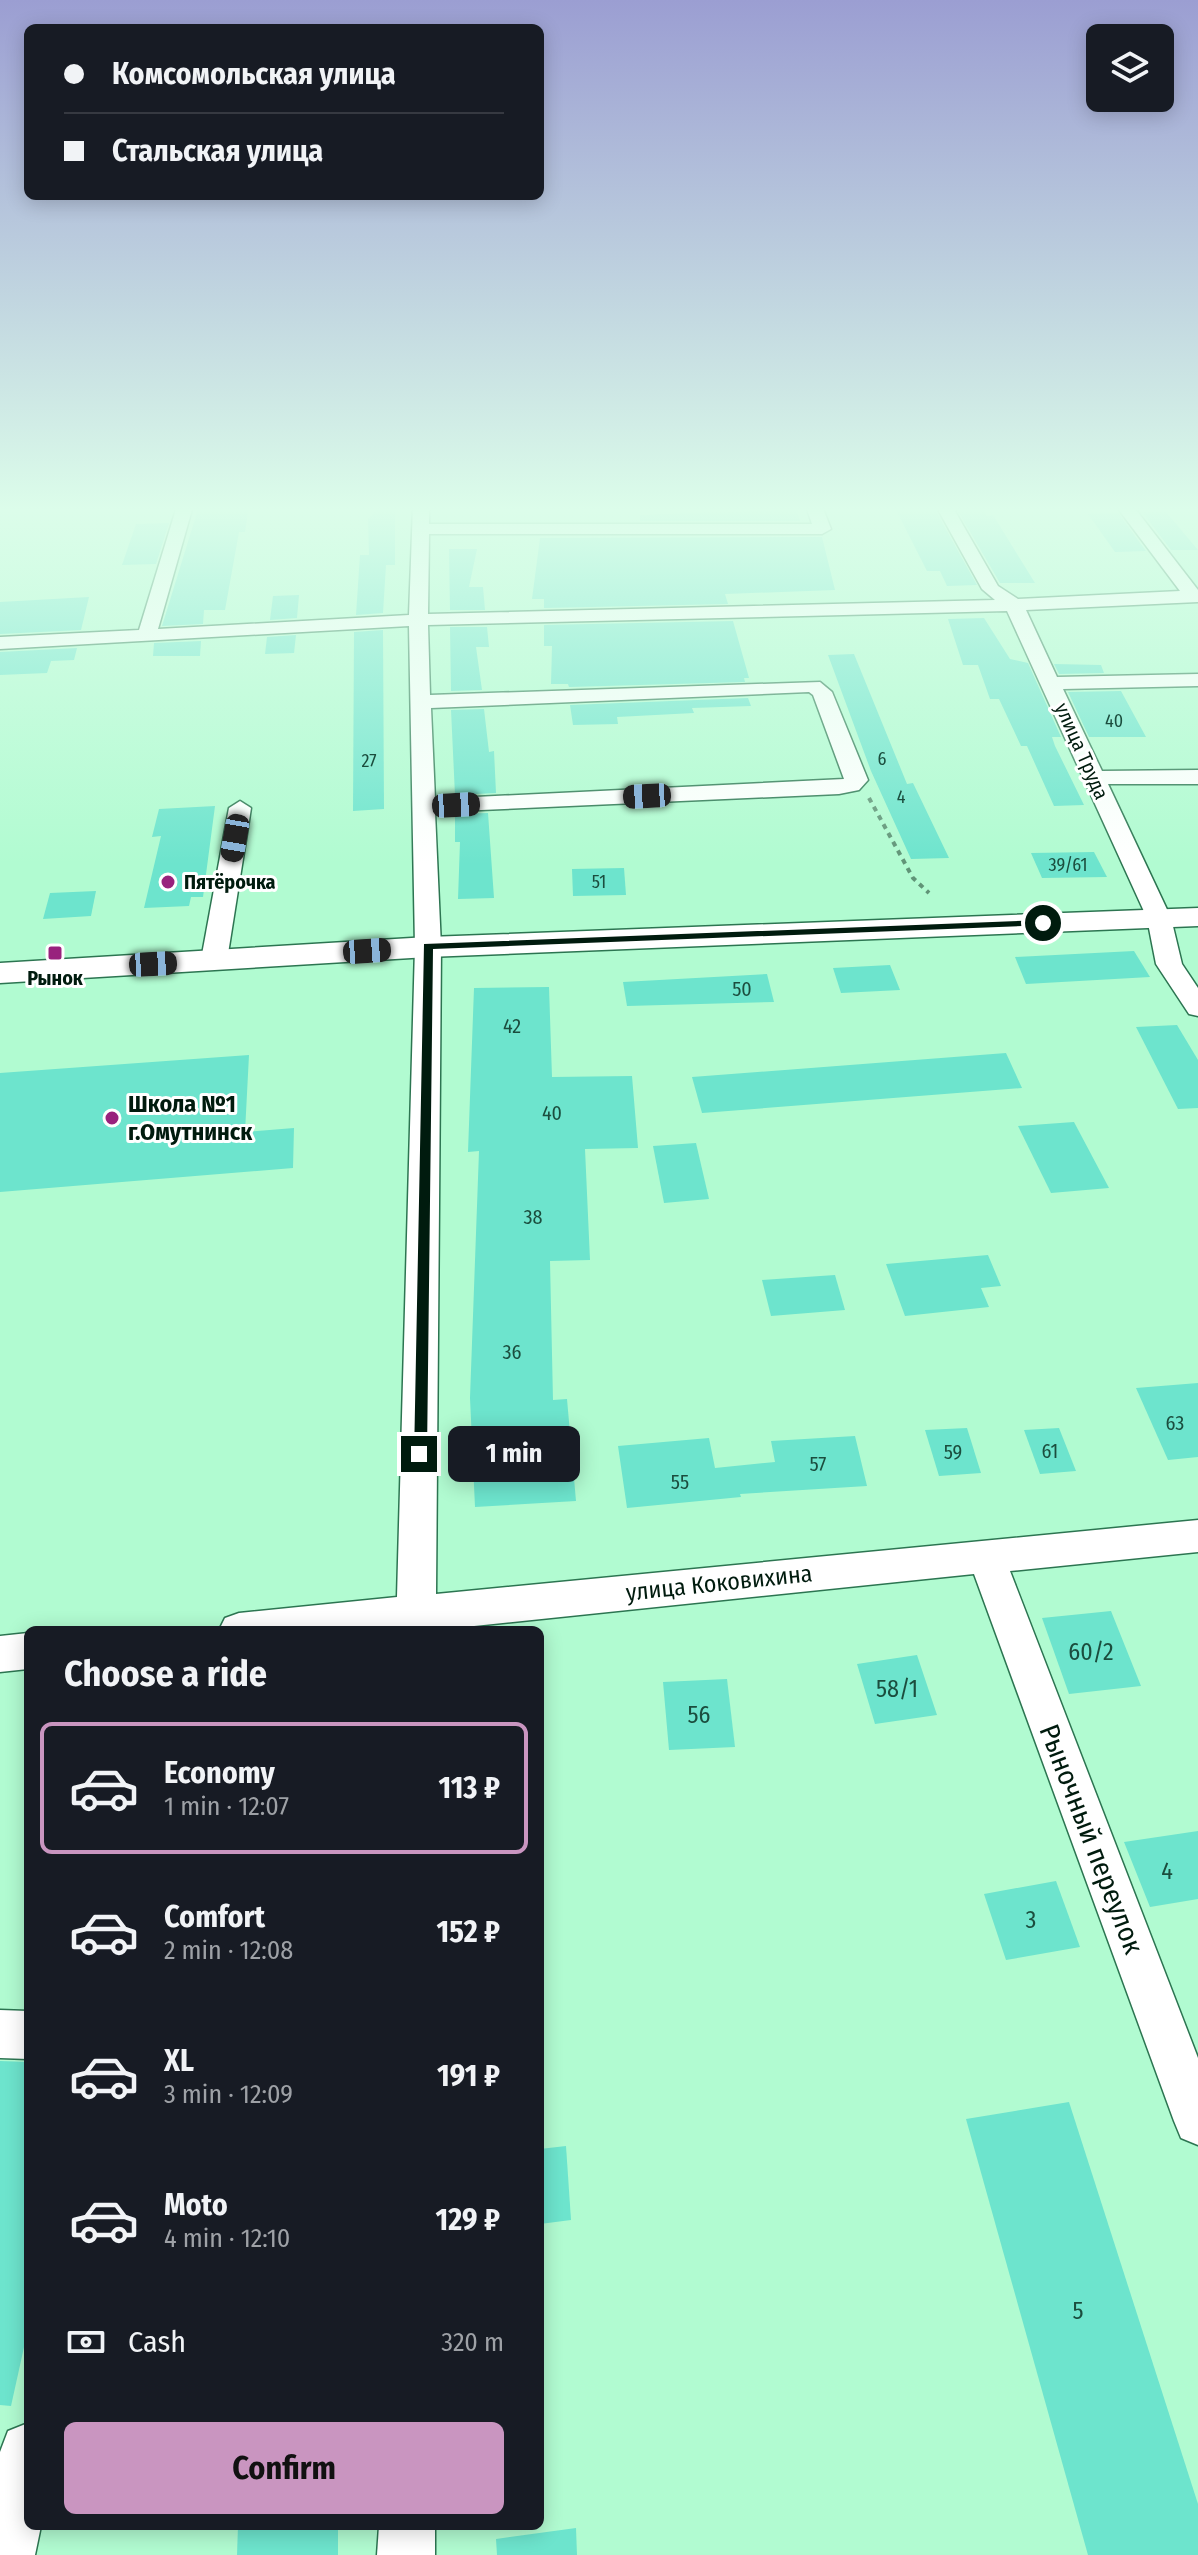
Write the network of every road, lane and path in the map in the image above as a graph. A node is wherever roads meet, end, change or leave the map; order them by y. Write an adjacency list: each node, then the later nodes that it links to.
1 (150, 625): 5 (street)
2 (323, 625): 5 (street)
3 (418, 625): 9 (street)
4 (1024, 625): 8 (street, улица Труда)
5 (147, 635): 6 (street)
6 (0, 643)
7 (1198, 680): 8 (street)
8 (1052, 683): 11 (street, улица Труда)
9 (421, 702): 12 (street); 13 (street)
10 (1198, 777): 11 (street)
11 (1094, 778): 17 (street, улица Труда)
12 (857, 780): 13 (street); 15 (path)
13 (424, 806): 18 (street)
14 (240, 808): 19 (street)
15 (929, 893)
16 (1198, 917): 17 (main road)
17 (1159, 918): 18 (main road); 21 (street, улица Труда)
18 (428, 947): 19 (main road); 24 (street)
19 (214, 960): 20 (main road)
20 (0, 973)
21 (1198, 1008)
22 (1198, 1536): 23 (street, улица Коковихина)
23 (986, 1556): 24 (street, улица Коковихина); 30 (street, Рыночный переулок)
24 (416, 1621): 25 (street, улица Коковихина)
25 (318, 1626)
26 (24, 1651): 27 (street)
27 (0, 1654)
28 (0, 2034): 29 (street)
29 (24, 2035)
30 (1198, 2121)
31 (24, 2470): 33 (street)
32 (407, 2530): 34 (street)
33 (6, 2555)
34 (406, 2555)

